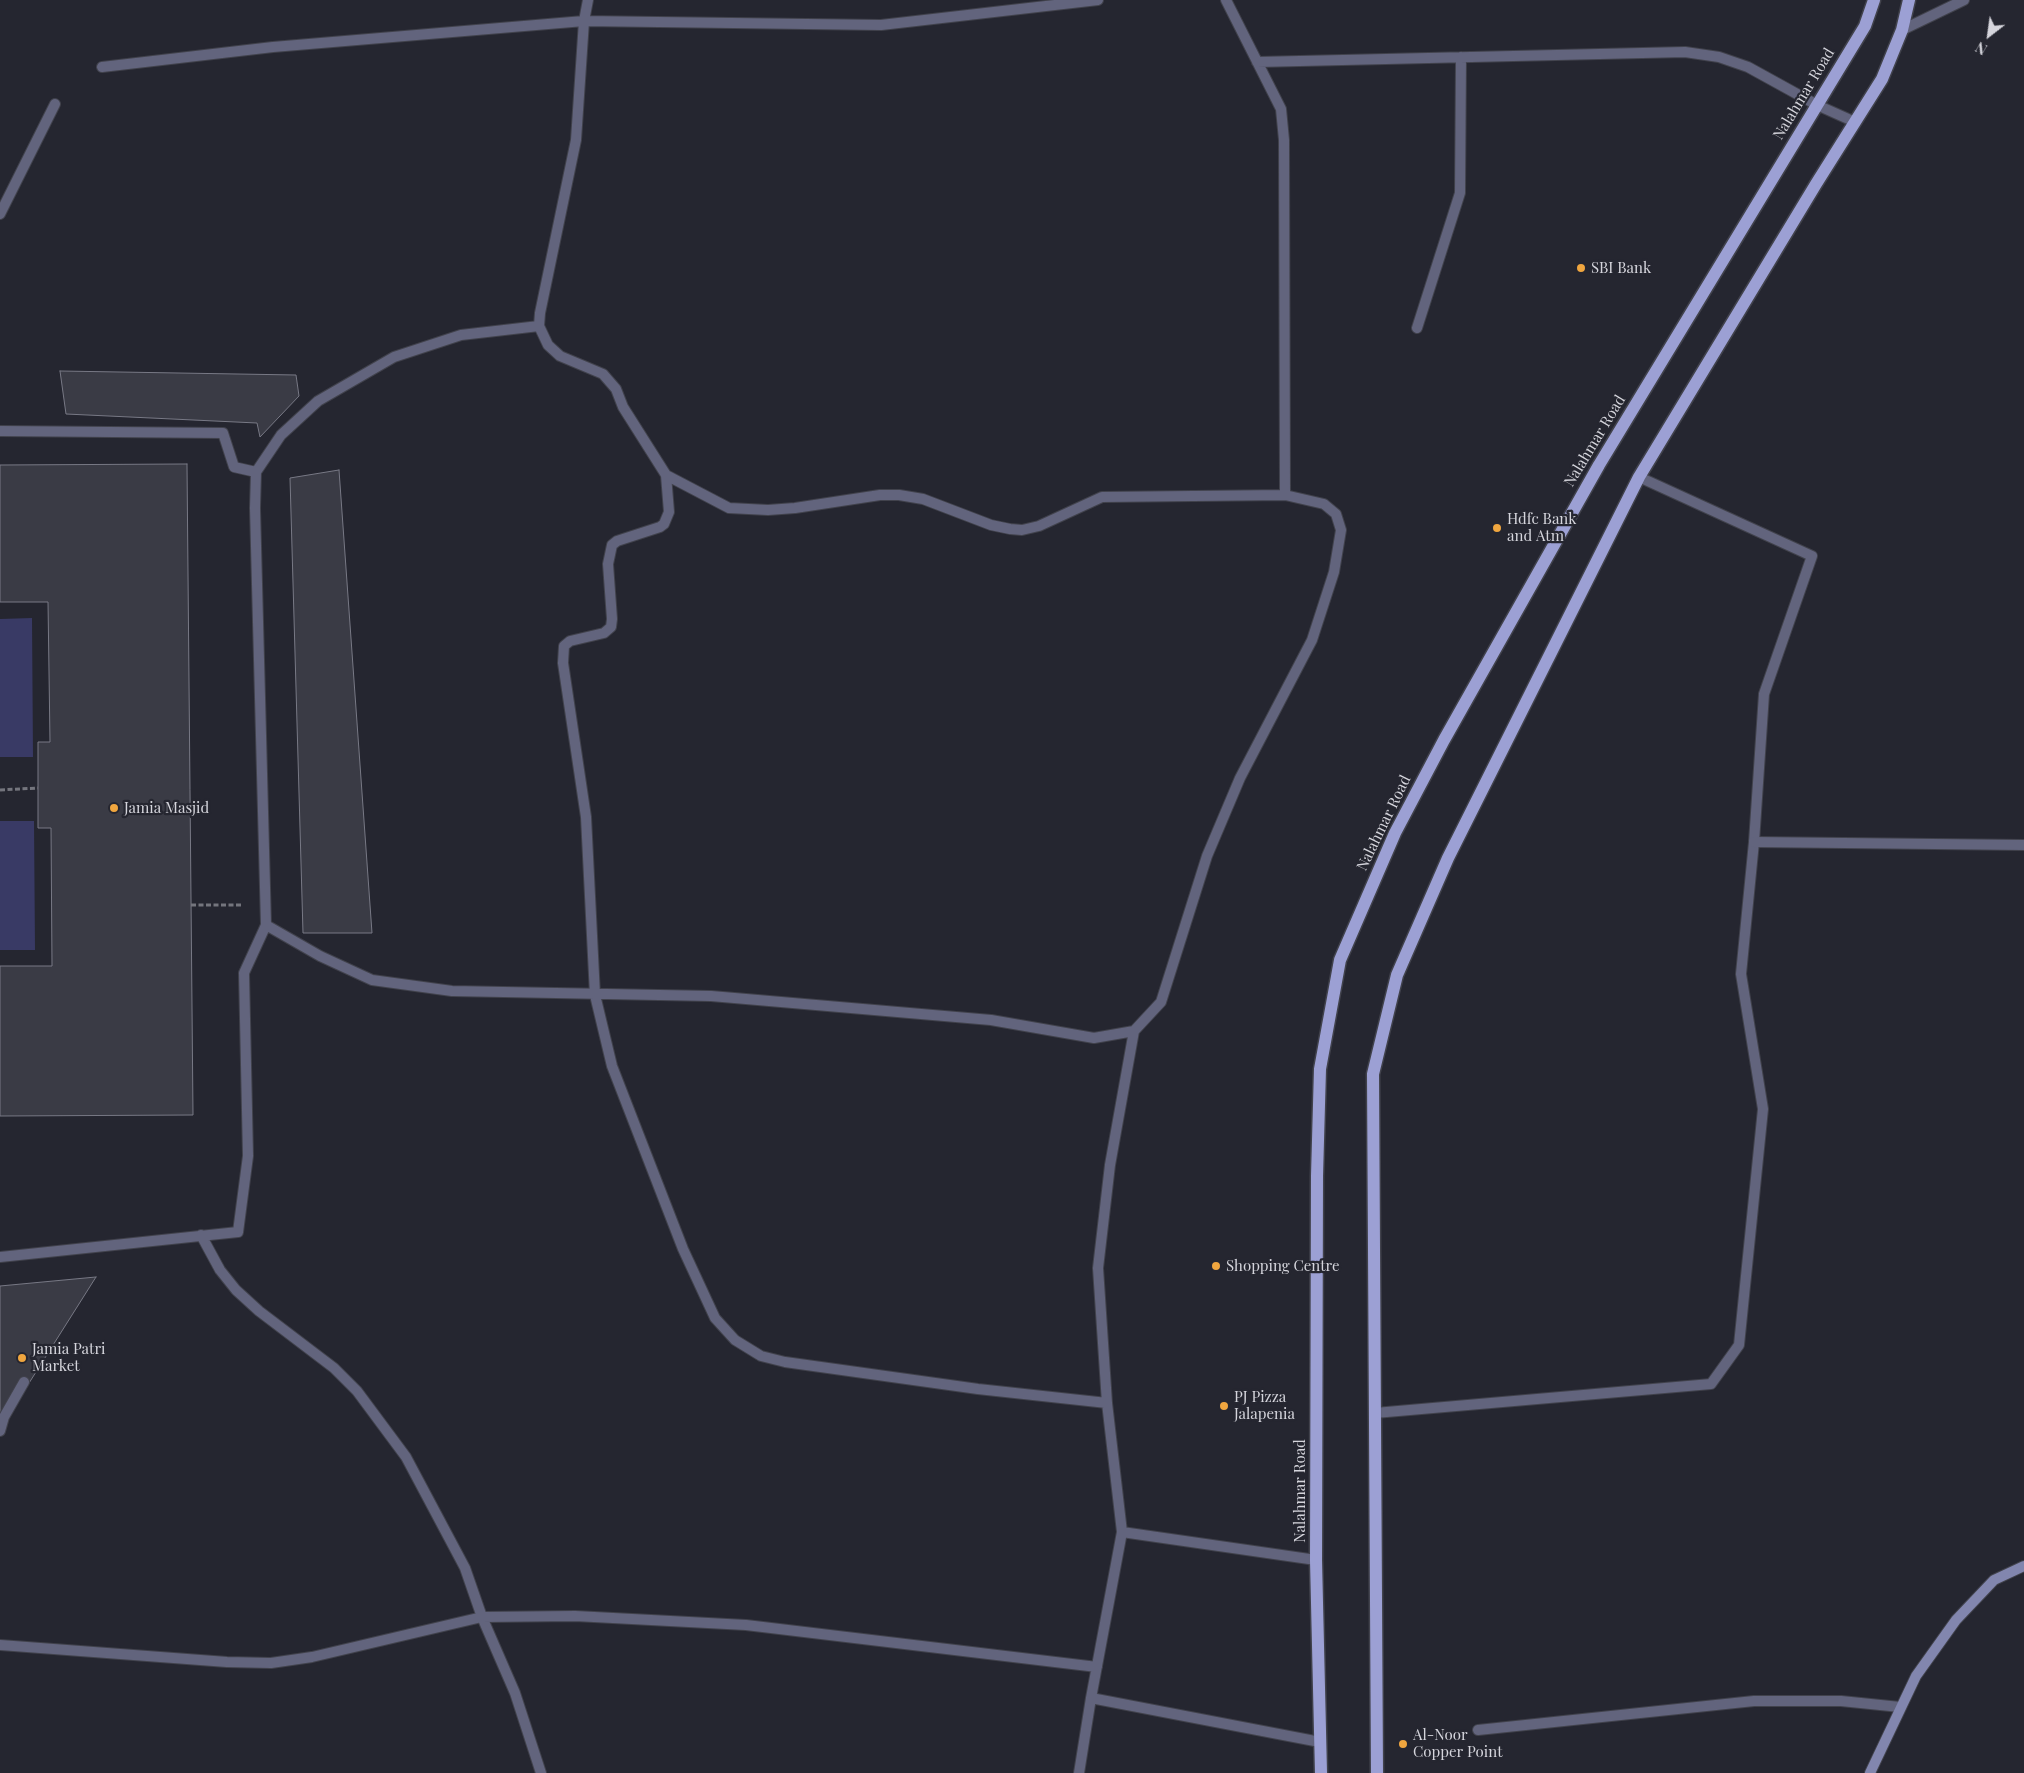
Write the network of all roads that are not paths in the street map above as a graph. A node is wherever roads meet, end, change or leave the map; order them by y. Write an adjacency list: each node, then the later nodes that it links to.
1 (588, 0): 7 (street)
2 (1098, 0): 7 (street)
3 (1226, 0): 10 (street)
4 (1874, 0): 13 (main road, Nalahmar Road)
5 (1909, 0): 8 (main road)
6 (1964, 0): 8 (street)
7 (584, 21): 11 (street); 16 (street)
8 (1902, 30): 14 (main road)
9 (1461, 57): 10 (street); 13 (street); 17 (street)
10 (1258, 62): 22 (street)
11 (102, 67)
12 (55, 104): 15 (street)
13 (1817, 105): 14 (street); 35 (main road, Nalahmar Road)
14 (1855, 122): 21 (main road)
15 (0, 214)
16 (539, 326): 19 (street); 20 (street)
17 (1417, 328)
18 (0, 431): 19 (street)
19 (256, 472): 25 (street)
20 (666, 476): 22 (street); 26 (street)
21 (1639, 477): 23 (street); 32 (main road)
22 (1285, 495): 27 (street)
23 (1754, 842): 24 (street); 32 (street)
24 (2024, 846)
25 (266, 925): 26 (street); 28 (street)
26 (595, 995): 27 (street); 31 (street)
27 (1134, 1031): 31 (street)
28 (201, 1235): 29 (street); 37 (street)
29 (0, 1257)
30 (24, 1382): 33 (street)
31 (1108, 1403): 34 (street)
32 (1376, 1412): 47 (main road)
33 (0, 1431)
34 (1122, 1532): 35 (street); 39 (street)
35 (1316, 1560): 43 (main road, Nalahmar Road)
36 (2024, 1566): 41 (street)
37 (482, 1617): 38 (street); 39 (street); 44 (street)
38 (0, 1645)
39 (1097, 1667): 40 (street)
40 (1091, 1698): 43 (street); 45 (street)
41 (1900, 1708): 42 (street); 48 (street)
42 (1478, 1730)
43 (1320, 1742): 46 (main road, Nalahmar Road)
44 (541, 1773)
45 (1079, 1773)
46 (1321, 1773)
47 (1377, 1773)
48 (1870, 1773)

